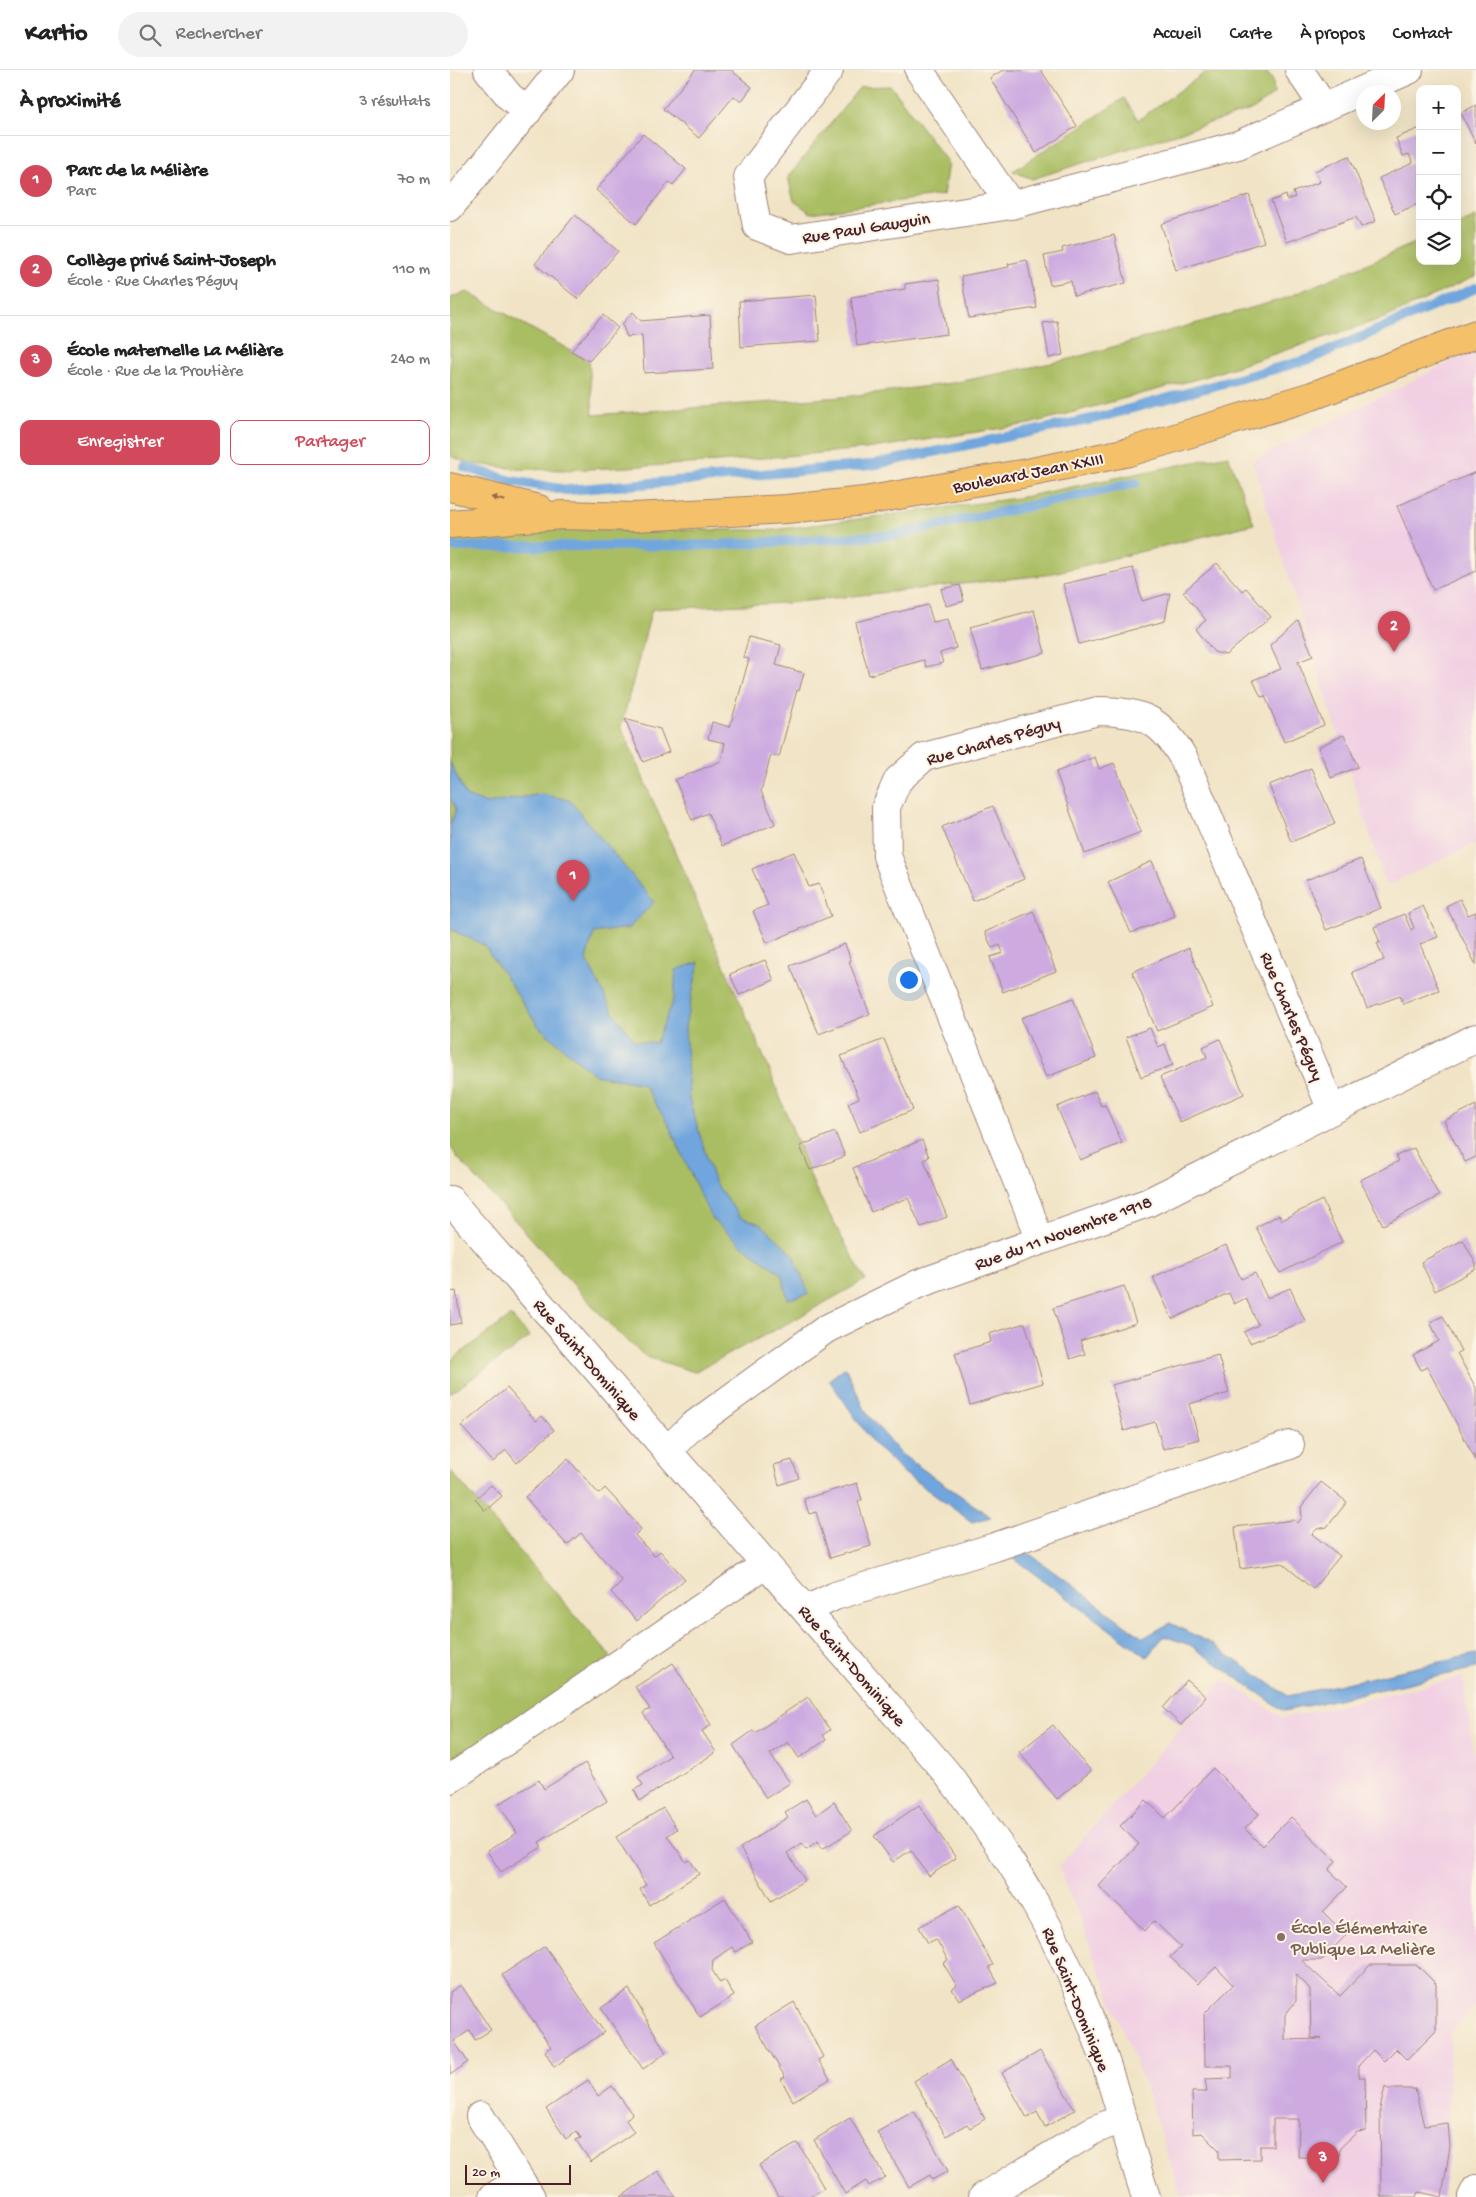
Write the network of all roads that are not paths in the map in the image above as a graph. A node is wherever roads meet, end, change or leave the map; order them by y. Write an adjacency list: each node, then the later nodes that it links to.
1 (488, 70): 8 (street)
2 (560, 70): 8 (street)
3 (829, 70): 9 (street, Rue Paul Gauguin)
4 (919, 70): 9 (street)
5 (1299, 70): 7 (street)
6 (1409, 70): 7 (street, Rue Paul Gauguin)
7 (1324, 107): 9 (street, Rue Paul Gauguin)
8 (528, 111): 10 (street)
9 (1010, 205)
10 (450, 207)
11 (1476, 334): 13 (main road, Boulevard Jean XXIII)
12 (450, 486): 13 (main road, one-way to 12)
13 (562, 515): 14 (main road)
14 (450, 524)
15 (1476, 1038): 16 (street, Rue du 11 Novembre 1918)
16 (1332, 1110): 18 (street, Rue du 11 Novembre 1918); 18 (street, Rue Charles Péguy)
17 (450, 1200): 20 (street, Rue Saint-Dominique)
18 (1039, 1241): 20 (street, Rue du 11 Novembre 1918)
19 (1290, 1445): 22 (street)
20 (668, 1451): 21 (street, Rue Saint-Dominique)
21 (766, 1564): 22 (street, Rue Saint-Dominique); 23 (street)
22 (806, 1610): 25 (street, Rue Saint-Dominique)
23 (450, 1779)
24 (480, 2116): 26 (street)
25 (1122, 2118): 29 (street); 30 (street, Rue Saint-Dominique)
26 (525, 2189): 28 (street)
27 (1476, 2189): 31 (street)
28 (493, 2197)
29 (983, 2197)
30 (1146, 2197)
31 (1472, 2197)

